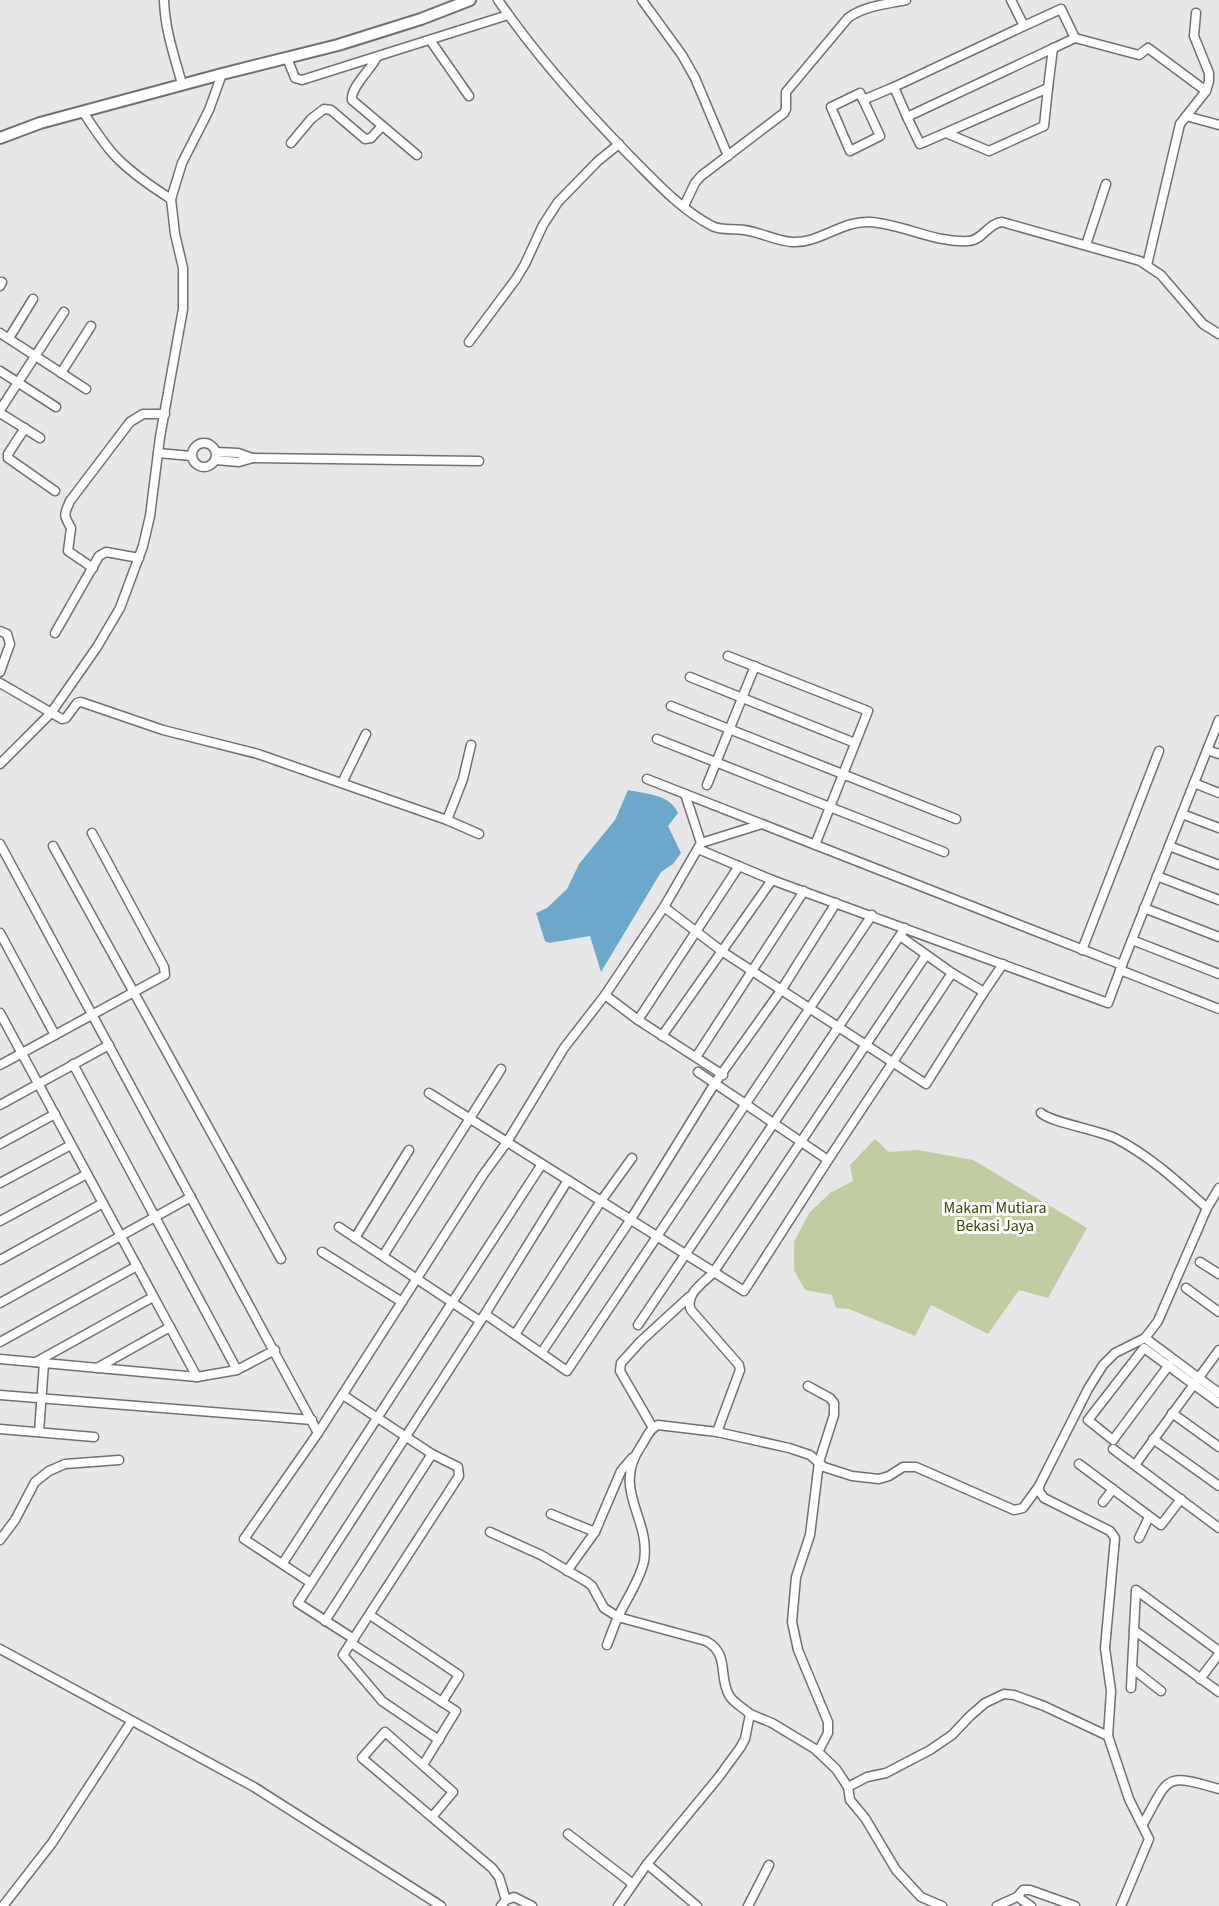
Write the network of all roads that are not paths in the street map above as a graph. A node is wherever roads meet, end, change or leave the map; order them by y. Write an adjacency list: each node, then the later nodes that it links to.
1 (164, 0): 16 (street)
2 (467, 0): 14 (street)
3 (498, 0): 8 (street)
4 (642, 0): 32 (street)
5 (906, 0): 32 (street)
6 (1011, 0): 9 (street)
7 (1196, 13): 19 (street)
8 (508, 15): 11 (street); 30 (street)
9 (1024, 26): 10 (street); 17 (street)
10 (1075, 38): 12 (street); 19 (street)
11 (430, 40): 13 (street); 20 (street)
12 (1053, 48): 18 (street); 24 (street)
13 (377, 57): 14 (street); 26 (street)
14 (287, 58): 15 (street)
15 (222, 74): 16 (street); 34 (street)
16 (182, 84): 22 (street)
17 (894, 87): 21 (street); 24 (street)
18 (1048, 88): 27 (street); 27 (street)
19 (1206, 91): 23 (street)
20 (469, 96)
21 (863, 100): 21 (street)
22 (83, 112): 28 (street); 34 (street)
23 (1186, 116): 25 (street); 37 (street)
24 (907, 117): 27 (street)
25 (1219, 125)
26 (382, 126): 29 (street); 31 (street)
27 (946, 133)
28 (0, 138)
29 (291, 143)
30 (619, 144): 35 (street); 44 (street)
31 (417, 155)
32 (728, 156): 35 (street)
33 (1106, 184): 36 (street)
34 (171, 199): 52 (street)
35 (684, 206): 36 (street)
36 (1086, 245): 37 (street)
37 (1147, 265): 42 (street)
38 (33, 299): 43 (street)
39 (64, 312): 45 (street)
40 (91, 326): 47 (street)
41 (0, 333): 43 (street)
42 (1219, 334)
43 (9, 338): 45 (street)
44 (469, 342)
45 (35, 356): 47 (street); 48 (street)
46 (0, 371): 48 (street)
47 (61, 373): 49 (street)
48 (18, 383): 50 (street); 51 (street)
49 (86, 389)
50 (56, 407)
51 (0, 411): 53 (street)
52 (165, 414): 55 (street); 61 (street)
53 (25, 428): 54 (street); 59 (street)
54 (40, 438)
55 (158, 453): 56 (street); 60 (street)
56 (191, 456): 57 (street); 57 (street)
57 (216, 456): 58 (street)
58 (479, 461)
59 (55, 491)
60 (139, 558): 61 (street); 71 (street)
61 (93, 568): 63 (street)
62 (0, 631): 66 (street)
63 (55, 633)
64 (728, 656): 65 (street)
65 (755, 666): 69 (street); 76 (street)
66 (0, 672)
67 (690, 677): 69 (street)
68 (0, 683): 71 (street)
69 (742, 698): 73 (street); 76 (street)
70 (671, 706): 73 (street)
71 (51, 713): 82 (street); 85 (street)
72 (1219, 720): 78 (street)
73 (730, 729): 81 (street); 83 (street)
74 (366, 734): 85 (street)
75 (657, 739): 81 (street)
76 (855, 742): 83 (street)
77 (471, 745): 93 (street)
78 (1207, 750): 80 (street); 86 (street)
79 (1159, 751): 120 (street)
80 (1219, 754)
81 (717, 762): 87 (street); 90 (street)
82 (0, 764)
83 (843, 774): 90 (street); 92 (street)
84 (646, 779): 89 (street)
85 (342, 783): 93 (street)
86 (1194, 783): 88 (street); 91 (street)
87 (707, 785)
88 (1219, 793)
89 (685, 794): 94 (street); 101 (street)
90 (830, 807): 99 (street); 103 (street)
91 (1182, 814): 95 (street); 102 (street)
92 (956, 819)
93 (447, 820): 97 (street)
94 (762, 824): 99 (street); 101 (street)
95 (1219, 828)
96 (92, 833): 129 (street)
97 (479, 834)
98 (0, 844): 135 (street)
99 (814, 845): 120 (street)
100 (54, 846): 129 (street)
101 (699, 846): 105 (street); 111 (street)
102 (1169, 846): 104 (street); 106 (street)
103 (944, 852)
104 (1219, 865)
105 (739, 866): 107 (street); 116 (street)
106 (1157, 876): 109 (street); 112 (street)
107 (772, 880): 108 (street); 121 (street)
108 (804, 891): 110 (street); 125 (street)
109 (1219, 900)
110 (836, 903): 113 (street); 128 (street)
111 (664, 907): 116 (street); 131 (street)
112 (1144, 908): 118 (street); 119 (street)
113 (872, 915): 114 (street); 132 (street)
114 (905, 928): 117 (street); 123 (street)
115 (0, 933): 138 (street)
116 (695, 933): 121 (street); 136 (street)
117 (900, 936): 122 (street); 137 (street)
118 (1219, 937)
119 (1132, 940): 124 (street); 127 (street)
120 (1082, 950): 124 (street)
121 (723, 952): 125 (street); 139 (street)
122 (926, 955): 126 (street); 140 (street)
123 (1003, 964): 124 (street); 130 (street)
124 (1121, 968): 133 (street)
125 (752, 970): 128 (street); 143 (street)
126 (952, 973): 130 (street); 144 (street)
127 (1219, 974)
128 (782, 989): 132 (street); 149 (street)
129 (134, 992): 135 (street); 185 (street)
130 (984, 992): 144 (street)
131 (604, 995): 136 (street); 160 (street)
132 (811, 1008): 137 (street); 153 (street)
133 (1219, 1009)
134 (0, 1013): 142 (street)
135 (92, 1014): 138 (street); 141 (street)
136 (638, 1020): 139 (street)
137 (839, 1026): 140 (street); 158 (street)
138 (55, 1035): 142 (street)
139 (662, 1036): 143 (street)
140 (865, 1044): 144 (street); 159 (street)
141 (109, 1045): 145 (street); 171 (street)
142 (21, 1053): 146 (street); 151 (street)
143 (696, 1057): 149 (street)
144 (894, 1063): 165 (street)
145 (73, 1064): 151 (street); 175 (street)
146 (0, 1065)
147 (501, 1069): 157 (street)
148 (698, 1072): 150 (street)
149 (723, 1075): 150 (street)
150 (715, 1083): 153 (street); 176 (street)
151 (38, 1084): 154 (street); 156 (street)
152 (429, 1093): 157 (street)
153 (745, 1103): 158 (street); 180 (street)
154 (0, 1105)
155 (1041, 1113): 174 (street)
156 (55, 1114): 161 (street); 162 (street)
157 (468, 1118): 160 (street); 184 (street)
158 (773, 1122): 159 (street); 183 (street)
159 (801, 1141): 165 (street); 189 (street)
160 (507, 1142): 166 (street); 191 (street)
161 (0, 1144)
162 (71, 1144): 167 (street); 169 (street)
163 (409, 1150): 181 (street)
164 (632, 1158): 172 (street)
165 (828, 1160): 189 (street)
166 (542, 1164): 168 (street); 196 (street)
167 (87, 1174): 173 (street); 177 (street)
168 (568, 1180): 172 (street); 199 (street)
169 (0, 1183)
170 (1219, 1188): 174 (street)
171 (191, 1197): 175 (street); 205 (street)
172 (601, 1201): 176 (street); 202 (street)
173 (103, 1203): 179 (street); 186 (street)
174 (1207, 1208): 203 (street)
175 (155, 1216): 179 (street); 212 (street)
176 (631, 1219): 180 (street); 207 (street)
177 (0, 1221)
178 (339, 1227): 181 (street)
179 (120, 1236): 188 (street); 197 (street)
180 (657, 1236): 183 (street); 207 (street)
181 (355, 1238): 184 (street)
182 (322, 1252): 195 (street)
183 (686, 1255): 189 (street); 200 (street)
184 (383, 1256): 191 (street)
185 (280, 1259)
186 (0, 1260)
187 (1200, 1262): 190 (street)
188 (137, 1266): 193 (street); 204 (street)
189 (713, 1273): 194 (street)
190 (1219, 1274)
191 (417, 1278): 195 (street); 196 (street)
192 (1186, 1288): 198 (street)
193 (153, 1297): 201 (street); 209 (street)
194 (689, 1297): 224 (street); 227 (street)
195 (402, 1302): 218 (street)
196 (452, 1302): 199 (street); 222 (street)
197 (0, 1303)
198 (1219, 1312)
199 (483, 1318): 202 (street); 230 (street)
200 (638, 1325)
201 (170, 1327): 211 (street); 213 (street)
202 (516, 1333): 207 (street)
203 (1145, 1338): 214 (street); 240 (street)
204 (0, 1342)
205 (275, 1350): 212 (street); 223 (street)
206 (1219, 1351): 214 (street)
207 (542, 1352)
208 (0, 1359): 209 (street)
209 (40, 1363): 211 (street); 219 (street)
210 (1169, 1365): 210 (street); 214 (street)
211 (97, 1368): 213 (street)
212 (237, 1370): 213 (street)
213 (197, 1377)
214 (1196, 1381): 216 (street); 220 (street); 221 (street)
215 (808, 1386): 237 (street)
216 (1219, 1392)
217 (0, 1395): 219 (street)
218 (343, 1395): 222 (street); 228 (street)
219 (42, 1398): 223 (street); 226 (street)
220 (1219, 1403)
221 (1172, 1413): 231 (street); 232 (street)
222 (377, 1418): 230 (street); 252 (street)
223 (312, 1420): 228 (street)
224 (653, 1428): 227 (street); 235 (street)
225 (0, 1429): 226 (street)
226 (39, 1432): 229 (street)
227 (717, 1432): 237 (street)
228 (318, 1433): 252 (street)
229 (94, 1437)
230 (406, 1437): 234 (street); 254 (street)
231 (1153, 1439): 239 (street); 241 (street)
232 (1219, 1447)
233 (1113, 1449): 239 (street)
234 (432, 1454): 255 (street); 257 (street)
235 (634, 1456): 249 (street); 256 (street)
236 (118, 1460): 251 (street)
237 (819, 1462): 240 (street); 273 (street)
238 (1079, 1464): 242 (street)
239 (1135, 1465): 243 (street)
240 (1039, 1486): 271 (street)
241 (1219, 1486)
242 (1113, 1489): 244 (street); 246 (street)
243 (1181, 1500): 246 (street); 247 (street)
244 (1103, 1502)
245 (551, 1514): 249 (street)
246 (1149, 1517): 250 (street)
247 (1219, 1528)
248 (490, 1532): 253 (street)
249 (595, 1532): 253 (street)
250 (1139, 1538)
251 (0, 1540)
252 (283, 1563): 254 (street)
253 (567, 1571): 256 (street)
254 (311, 1583): 257 (street)
255 (370, 1616): 259 (street); 268 (street)
256 (618, 1617): 260 (street); 269 (street)
257 (326, 1621): 259 (street)
258 (1134, 1630): 262 (street); 263 (street); 264 (street)
259 (352, 1641): 268 (street); 272 (street)
260 (607, 1645)
261 (0, 1649): 270 (street)
262 (1219, 1652): 264 (street)
263 (1133, 1670): 265 (street); 266 (street)
264 (1200, 1679): 267 (street)
265 (1131, 1689)
266 (1161, 1690)
267 (1219, 1692)
268 (442, 1702): 272 (street)
269 (750, 1714): 273 (street); 280 (street)
270 (132, 1722): 285 (street); 286 (street)
271 (1108, 1736): 275 (street); 278 (street)
272 (439, 1740): 274 (street)
273 (818, 1752): 275 (street)
274 (423, 1765): 277 (street); 277 (street)
275 (848, 1787): 291 (street)
276 (1219, 1789): 278 (street)
277 (432, 1817): 284 (street)
278 (1143, 1824): 295 (street)
279 (568, 1834): 282 (street)
280 (648, 1864): 282 (street); 289 (street)
281 (769, 1865): 290 (street)
282 (633, 1884): 288 (street)
283 (1022, 1900): 293 (street)
284 (503, 1903): 287 (street)
285 (3, 1906)
286 (441, 1906)
287 (532, 1906)
288 (618, 1906)
289 (697, 1906)
290 (748, 1906)
291 (942, 1906)
292 (998, 1906): 294 (street)
293 (1031, 1906)
294 (1075, 1906)
295 (1121, 1906)

